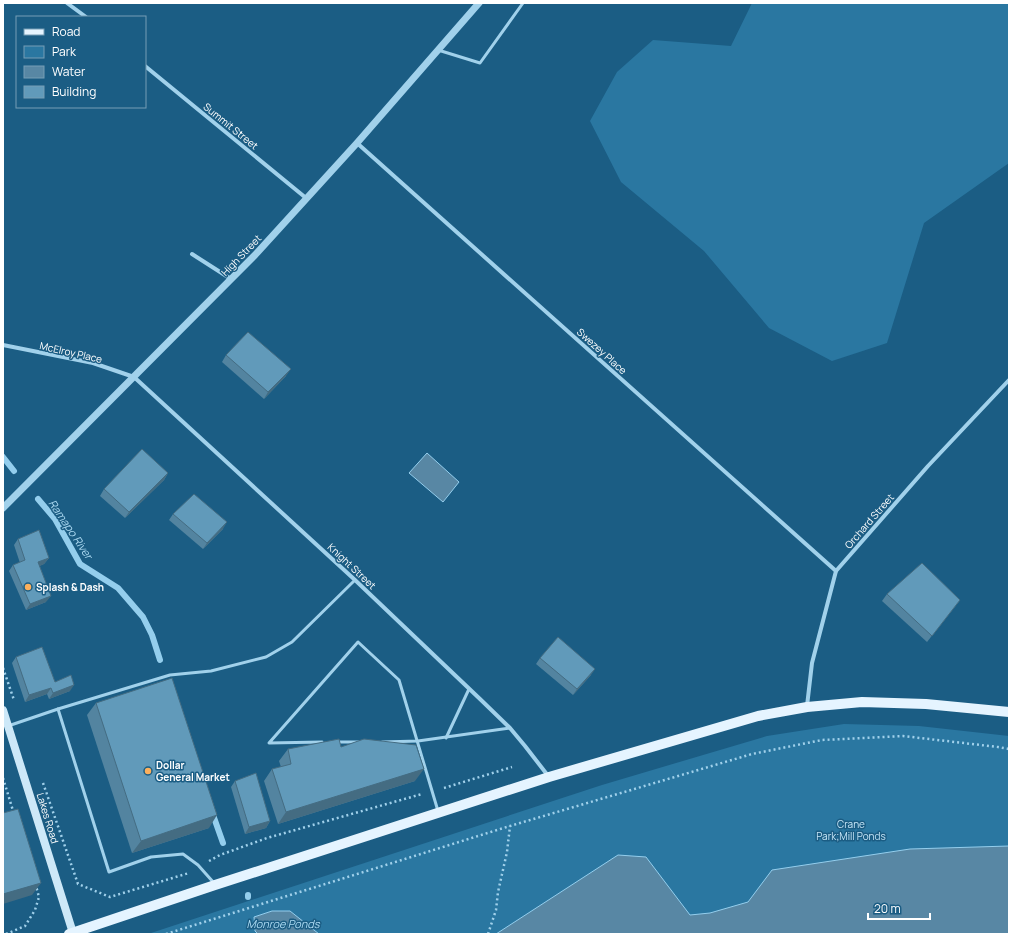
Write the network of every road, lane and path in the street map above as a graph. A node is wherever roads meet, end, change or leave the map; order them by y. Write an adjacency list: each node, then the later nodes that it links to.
1 (67, 3): 4 (street)
2 (479, 3): 5 (street, High Street)
3 (523, 3): 5 (lane)
4 (85, 16)
5 (438, 50): 7 (street, High Street)
6 (146, 67): 8 (street, Summit Street)
7 (357, 143): 8 (street, High Street); 15 (street, Swezey Place)
8 (306, 198): 10 (street, High Street)
9 (192, 254): 10 (street)
10 (232, 279): 12 (street, High Street)
11 (3, 345): 12 (street, McElroy Place)
12 (134, 377): 14 (street, High Street); 16 (street, Knight Street)
13 (1009, 380): 15 (street, Orchard Street)
14 (3, 508)
15 (836, 571): 19 (street, Orchard Street)
16 (355, 580): 18 (street, Knight Street); 20 (lane)
17 (3, 668): 23 (path)
18 (469, 689): 25 (street, Knight Street); 26 (lane)
19 (807, 707): 22 (main road); 35 (main road)
20 (58, 709): 23 (lane); 41 (lane)
21 (3, 710): 24 (main road, Lakes Road)
22 (1009, 712)
23 (22, 721): 24 (lane)
24 (8, 726): 45 (main road, Lakes Road)
25 (510, 728): 26 (lane); 35 (street, Knight Street)
26 (446, 738): 27 (lane)
27 (418, 741): 28 (lane); 31 (lane); 37 (lane)
28 (324, 742)
29 (332, 742): 30 (lane)
30 (363, 742)
31 (379, 742)
32 (1009, 748): 40 (path)
33 (512, 767): 37 (path)
34 (41, 777): 41 (path)
35 (549, 777): 38 (main road)
36 (3, 778): 39 (path)
37 (433, 791): 38 (lane); 41 (path)
38 (439, 813): 43 (main road)
39 (14, 815)
40 (510, 826): 46 (path); 47 (path)
41 (199, 867): 43 (lane)
42 (35, 882): 44 (path)
43 (215, 885): 45 (main road)
44 (6, 934)
45 (71, 934)
46 (166, 934)
47 (488, 934)

